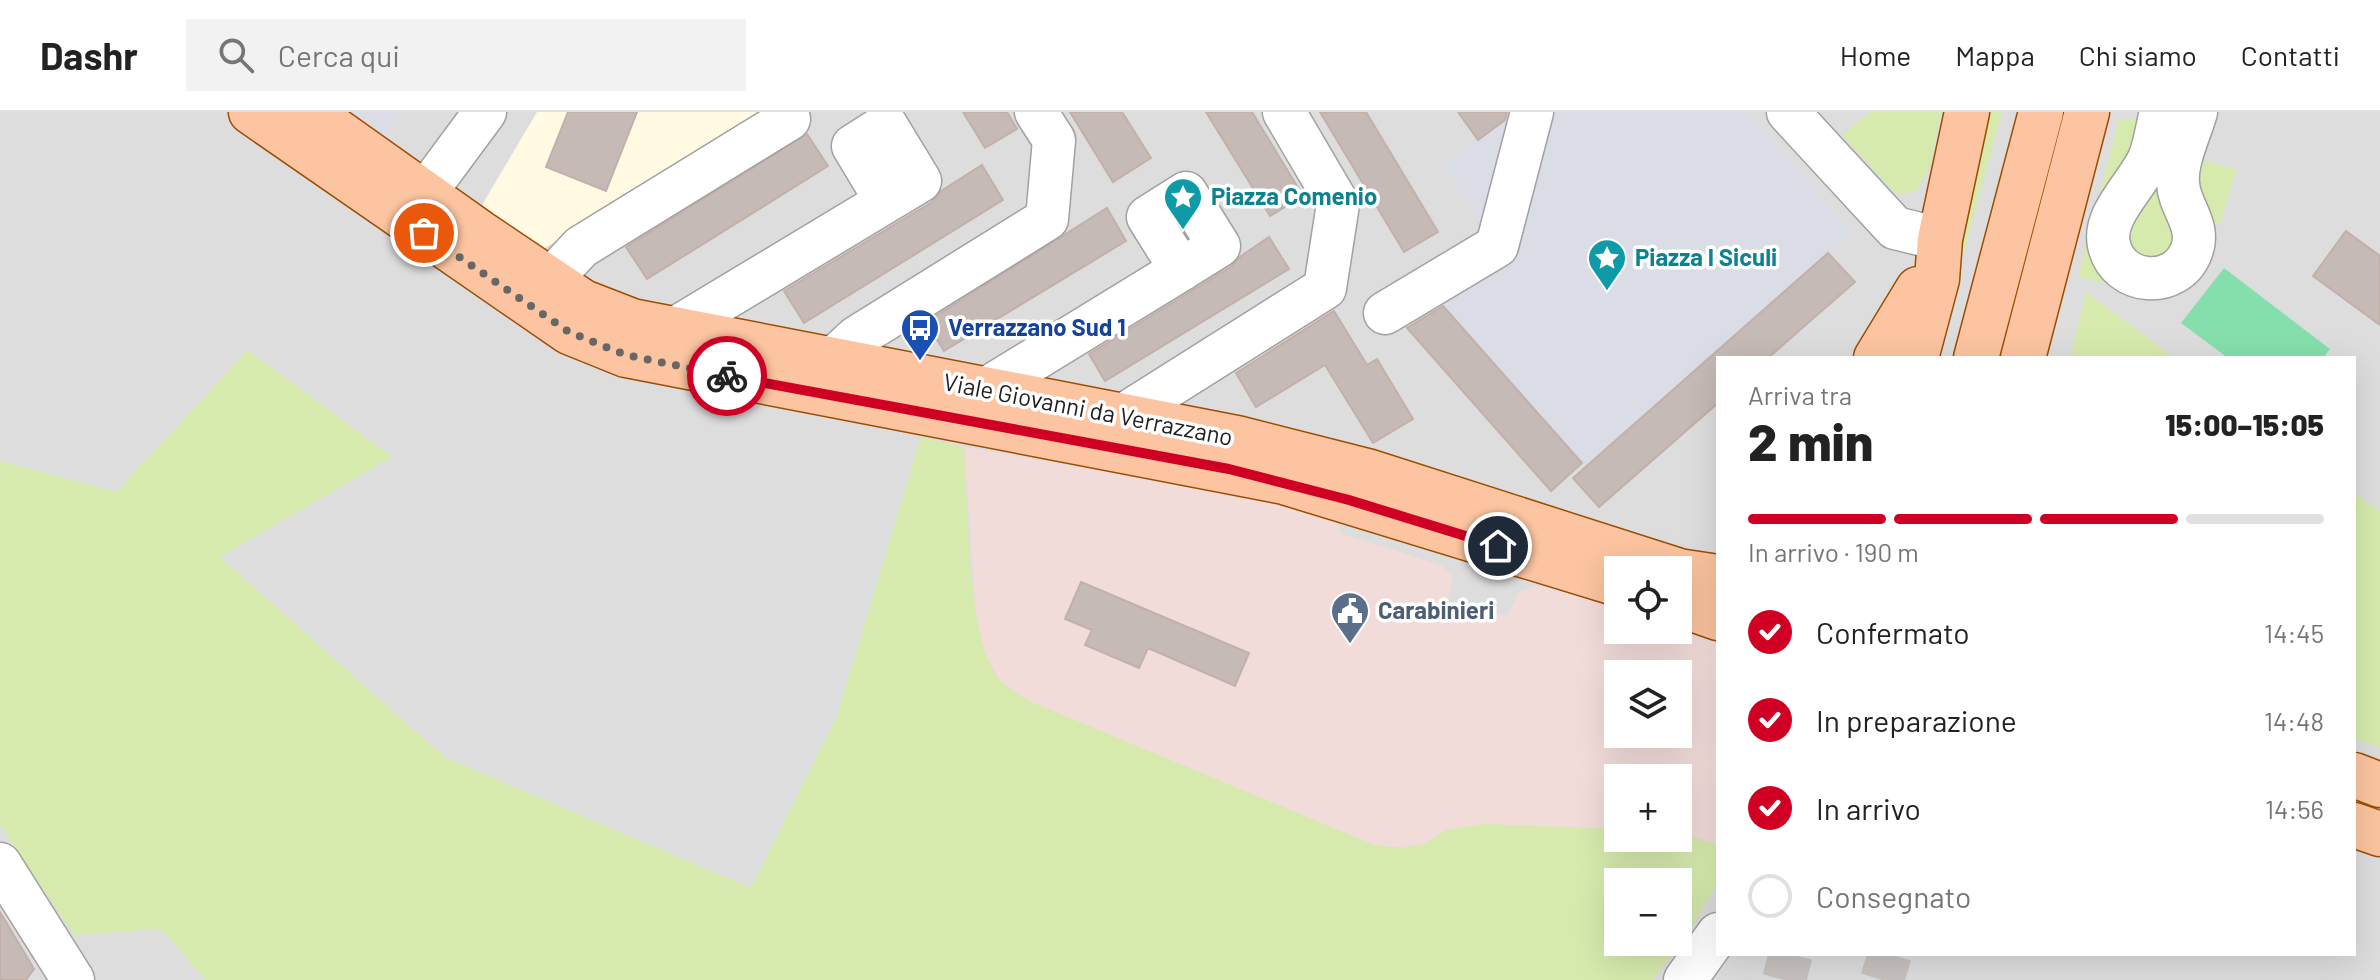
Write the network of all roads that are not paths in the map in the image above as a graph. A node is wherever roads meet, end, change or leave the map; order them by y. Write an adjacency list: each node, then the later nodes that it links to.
1 (251, 112): 15 (main road, Viale Giovanni da Verrazzano)
2 (485, 112): 15 (street)
3 (785, 112): 18 (street)
4 (1036, 112): 25 (street)
5 (1284, 112): 27 (street)
6 (1532, 112): 19 (street)
7 (1788, 112): 16 (street)
8 (1967, 112): 16 (main road)
9 (2041, 112): 23 (main road)
10 (2087, 112): 24 (main road)
11 (2161, 112): 12 (street)
12 (2196, 112)
13 (321, 115): 15 (main road, Viale Giovanni da Verrazzano)
14 (878, 205): 20 (street)
15 (415, 207): 18 (main road, Viale Giovanni da Verrazzano)
16 (1940, 239): 21 (main road); 22 (main road)
17 (1172, 275): 26 (street)
18 (567, 304): 20 (main road, Viale Giovanni da Verrazzano); 31 (main road, Viale Giovanni da Verrazzano)
19 (1385, 313)
20 (671, 331): 25 (main road, Viale Giovanni da Verrazzano)
21 (1877, 356)
22 (1917, 356)
23 (1977, 356)
24 (2024, 356)
25 (830, 362): 26 (main road, Viale Giovanni da Verrazzano)
26 (986, 389): 27 (main road, Viale Giovanni da Verrazzano)
27 (1122, 416): 28 (main road, Viale Giovanni da Verrazzano)
28 (1633, 556)
29 (1692, 573): 30 (main road, Viale Giovanni da Verrazzano)
30 (1716, 577)
31 (1604, 580)
32 (1692, 609): 33 (main road)
33 (1716, 617)
34 (2356, 776): 35 (main road)
35 (2380, 785)
36 (2356, 826): 37 (main road)
37 (2380, 834)
38 (0, 864): 40 (street)
39 (1716, 937): 41 (street)
40 (73, 980)
41 (1685, 980)

